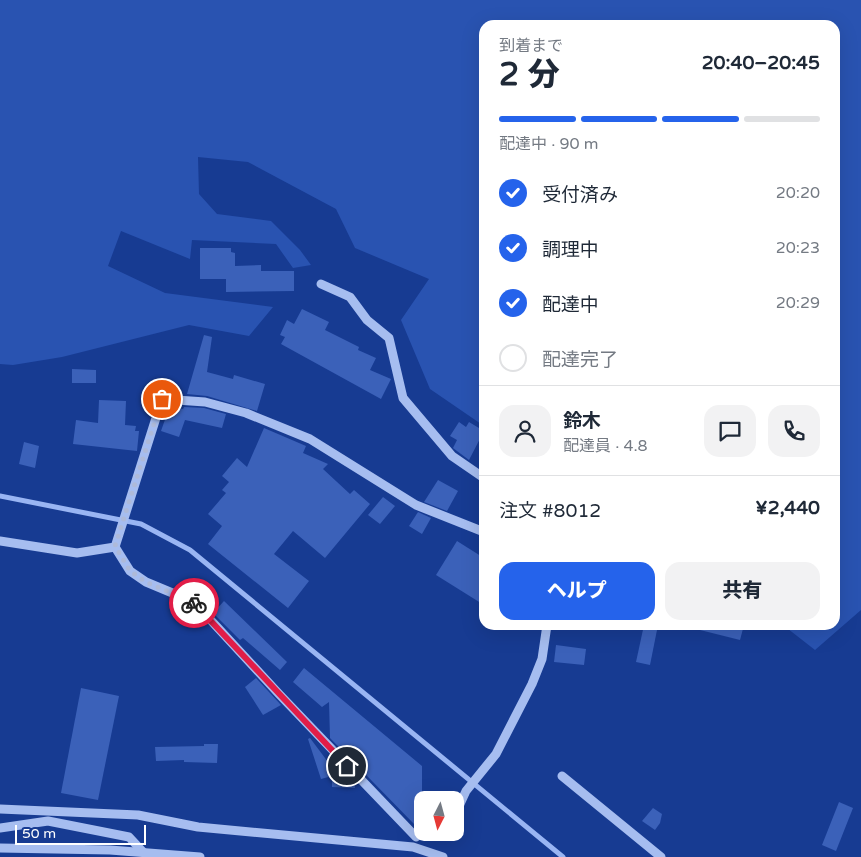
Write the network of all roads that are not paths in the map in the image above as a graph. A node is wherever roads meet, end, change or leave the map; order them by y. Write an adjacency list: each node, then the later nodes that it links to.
1 (321, 284): 2 (street)
2 (479, 475)
3 (479, 530): 5 (street)
4 (0, 541): 5 (street)
5 (115, 546): 13 (street)
6 (546, 630): 8 (street)
7 (562, 776): 20 (street)
8 (464, 795)
9 (0, 809): 10 (street)
10 (48, 811): 11 (street); 15 (street)
11 (48, 821): 12 (street); 17 (street)
12 (0, 828)
13 (414, 835)
14 (415, 841): 15 (street)
15 (413, 847): 19 (street)
16 (0, 848): 17 (street)
17 (143, 852): 18 (street)
18 (200, 857)
19 (442, 857)
20 (661, 857)

